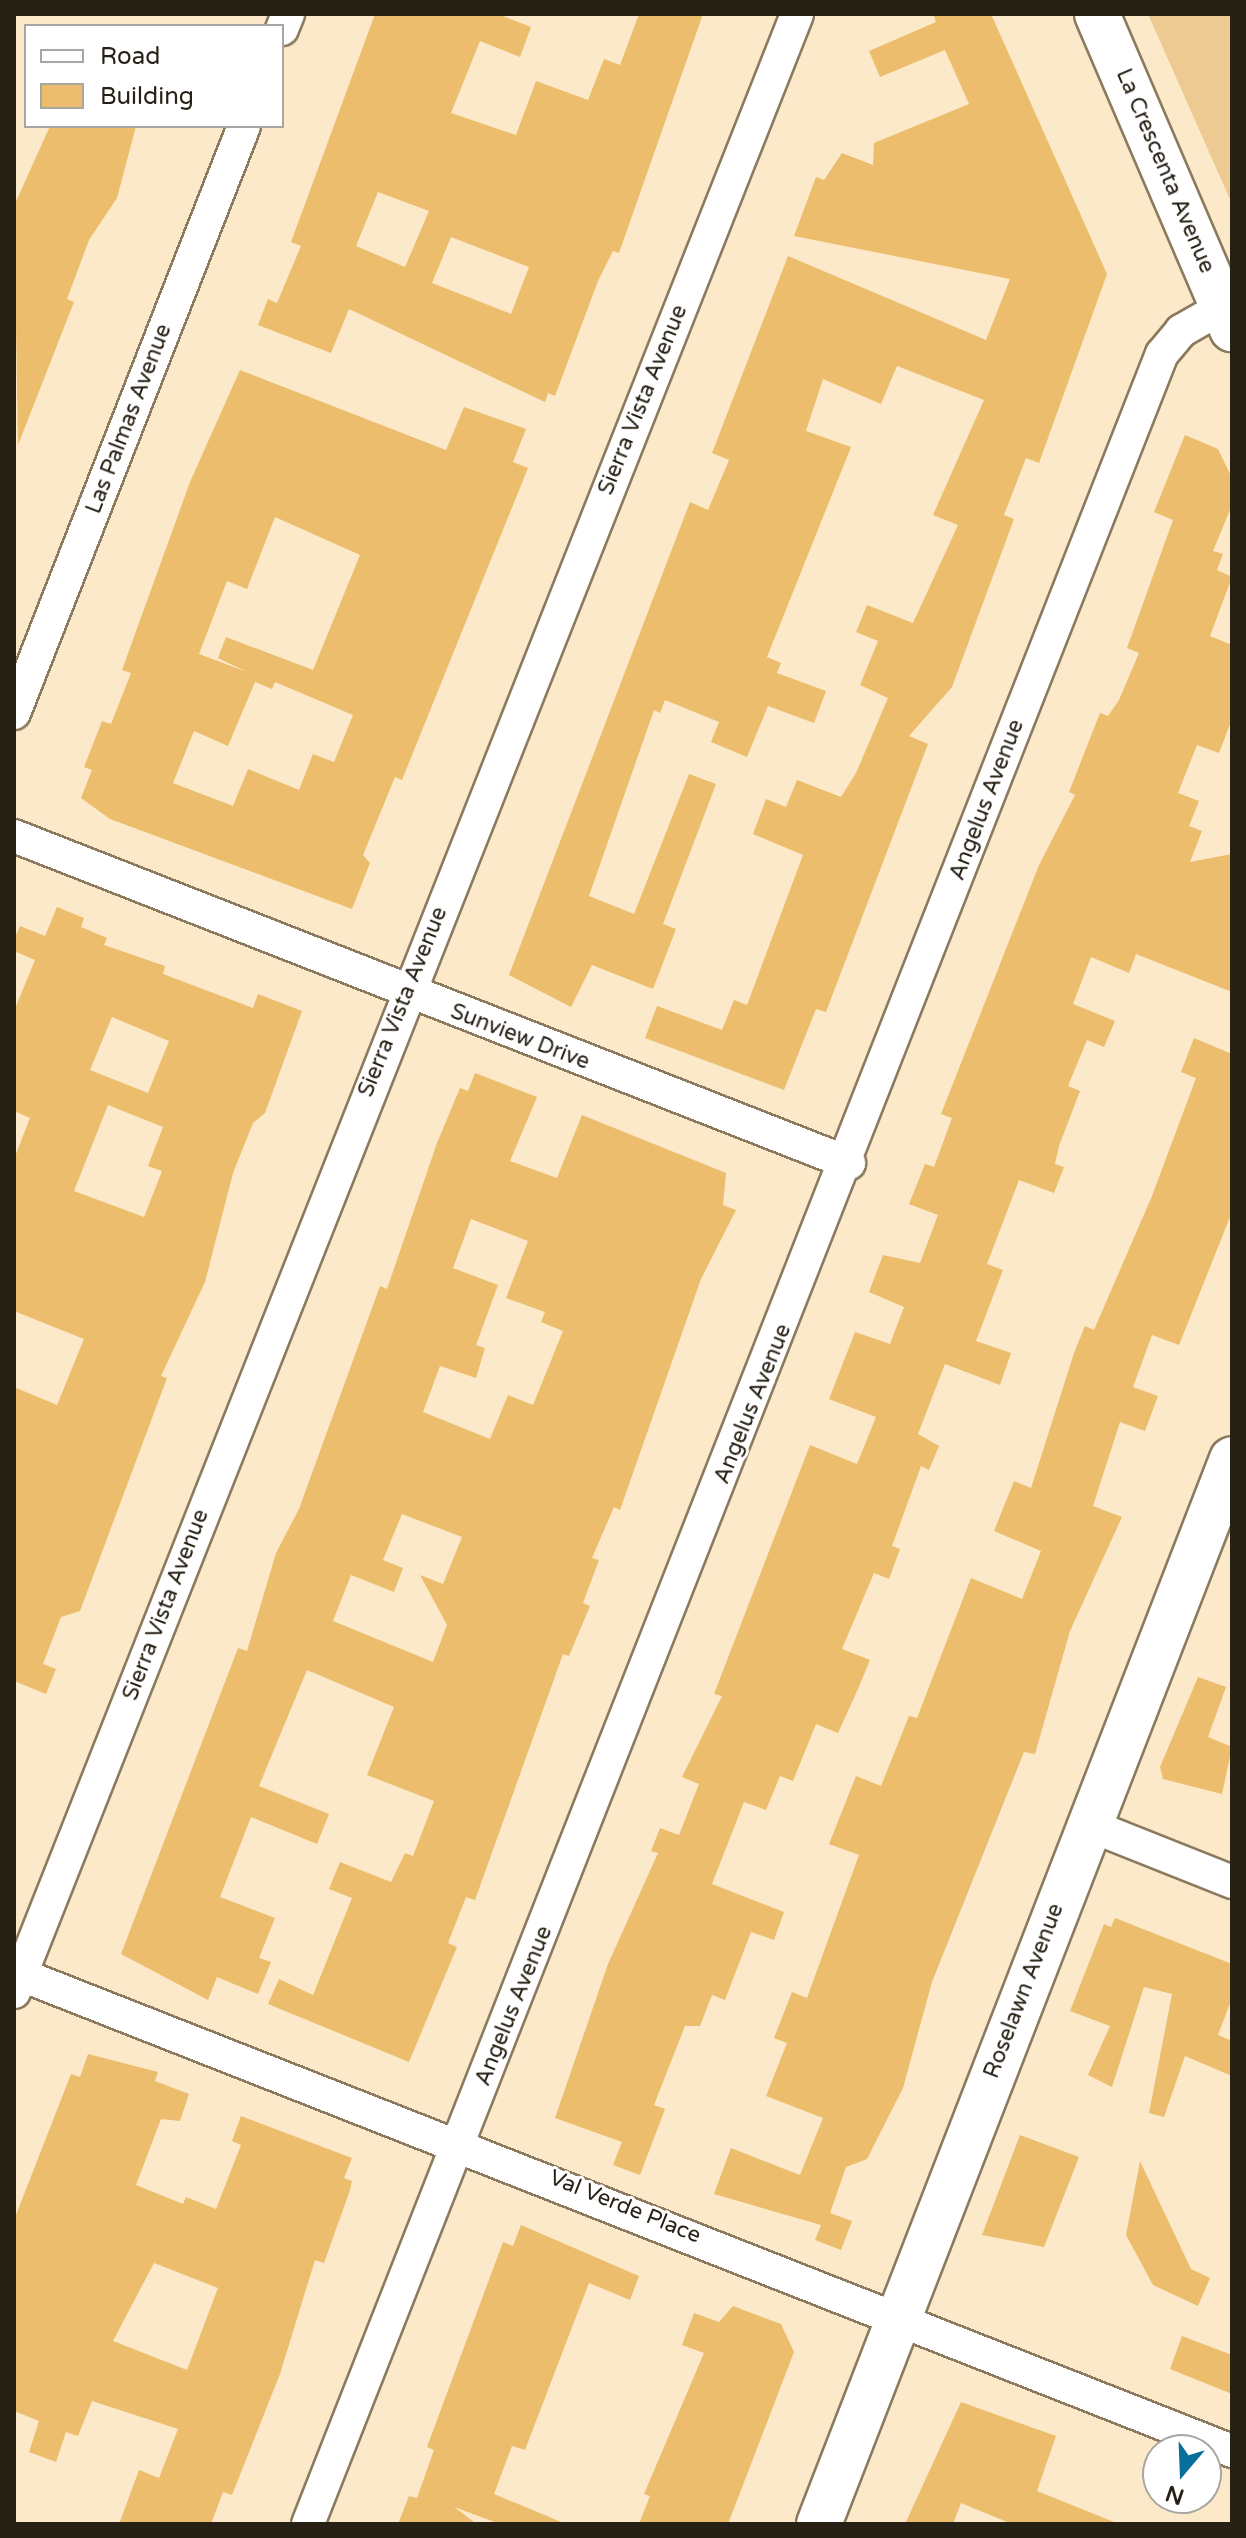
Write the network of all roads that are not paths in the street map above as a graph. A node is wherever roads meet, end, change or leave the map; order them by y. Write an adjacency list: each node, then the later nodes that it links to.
1 (797, 14): 7 (street, Sierra Vista Avenue)
2 (1097, 14): 4 (street, La Crescenta Avenue)
3 (243, 128): 5 (street, Las Palmas Avenue)
4 (1228, 318): 8 (street, Angelus Avenue)
5 (14, 713)
6 (14, 836): 7 (street, Sunview Drive)
7 (406, 994): 8 (street, Sunview Drive); 12 (street, Sierra Vista Avenue)
8 (849, 1163): 13 (street, Angelus Avenue)
9 (1232, 1459): 10 (street, Roselawn Avenue)
10 (1089, 1825): 11 (street); 14 (street, Roselawn Avenue)
11 (1232, 1882)
12 (16, 1979): 13 (street, Val Verde Place)
13 (460, 2142): 14 (street, Val Verde Place); 16 (street, Angelus Avenue)
14 (897, 2316): 15 (street, Val Verde Place); 17 (street, Roselawn Avenue)
15 (1232, 2451)
16 (308, 2524)
17 (819, 2524)

